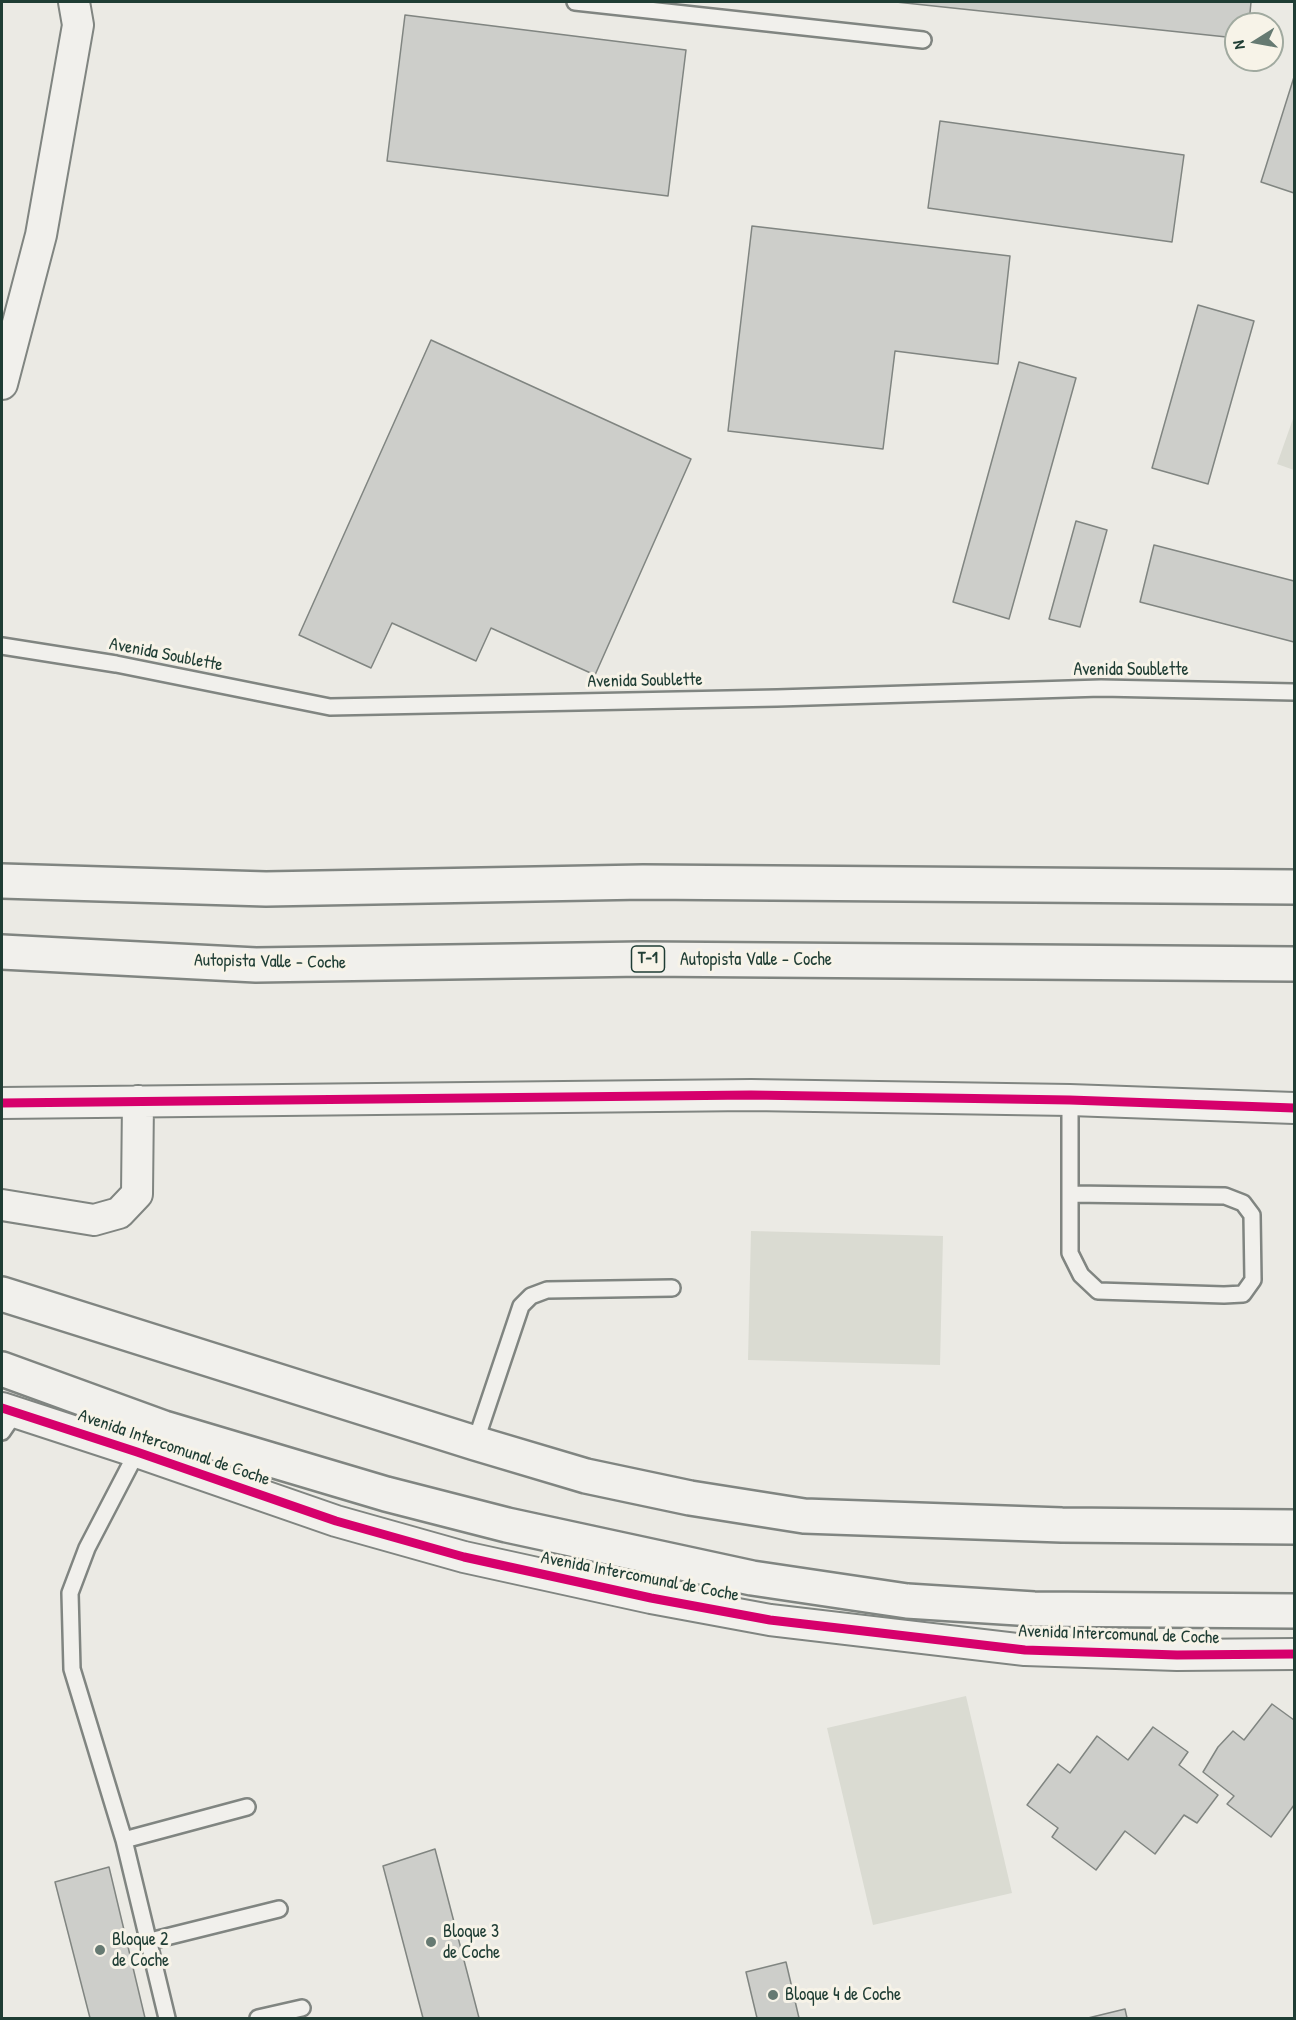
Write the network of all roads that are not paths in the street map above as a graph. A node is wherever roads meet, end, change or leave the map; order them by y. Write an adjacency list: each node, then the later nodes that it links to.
1 (74, 2): 4 (street)
2 (575, 2): 3 (lane)
3 (923, 40)
4 (2, 384)
5 (2, 646): 6 (lane, Avenida Soublette)
6 (1294, 692)
7 (2, 881): 8 (main road)
8 (1294, 887)
9 (2, 952): 10 (main road, Autopista Valle - Coche / T-1)
10 (1294, 964)
11 (1070, 1100): 12 (street); 14 (street); 15 (lane)
12 (138, 1101): 13 (street); 16 (street)
13 (2, 1103)
14 (1294, 1108)
15 (1070, 1194): 15 (lane)
16 (2, 1205)
17 (672, 1288): 21 (lane)
18 (2, 1294): 21 (main road)
19 (2, 1369): 24 (main road, Avenida Intercomunal de Coche)
20 (6, 1418): 22 (street, Avenida Intercomunal de Coche)
21 (475, 1443): 23 (main road)
22 (137, 1452): 25 (street, Avenida Intercomunal de Coche); 27 (lane)
23 (1294, 1527)
24 (1294, 1611)
25 (1294, 1654)
26 (248, 1807): 27 (lane)
27 (124, 1840): 29 (lane)
28 (279, 1909): 29 (lane)
29 (150, 1941): 31 (lane)
30 (302, 2008): 32 (lane)
31 (167, 2019)
32 (258, 2019)

